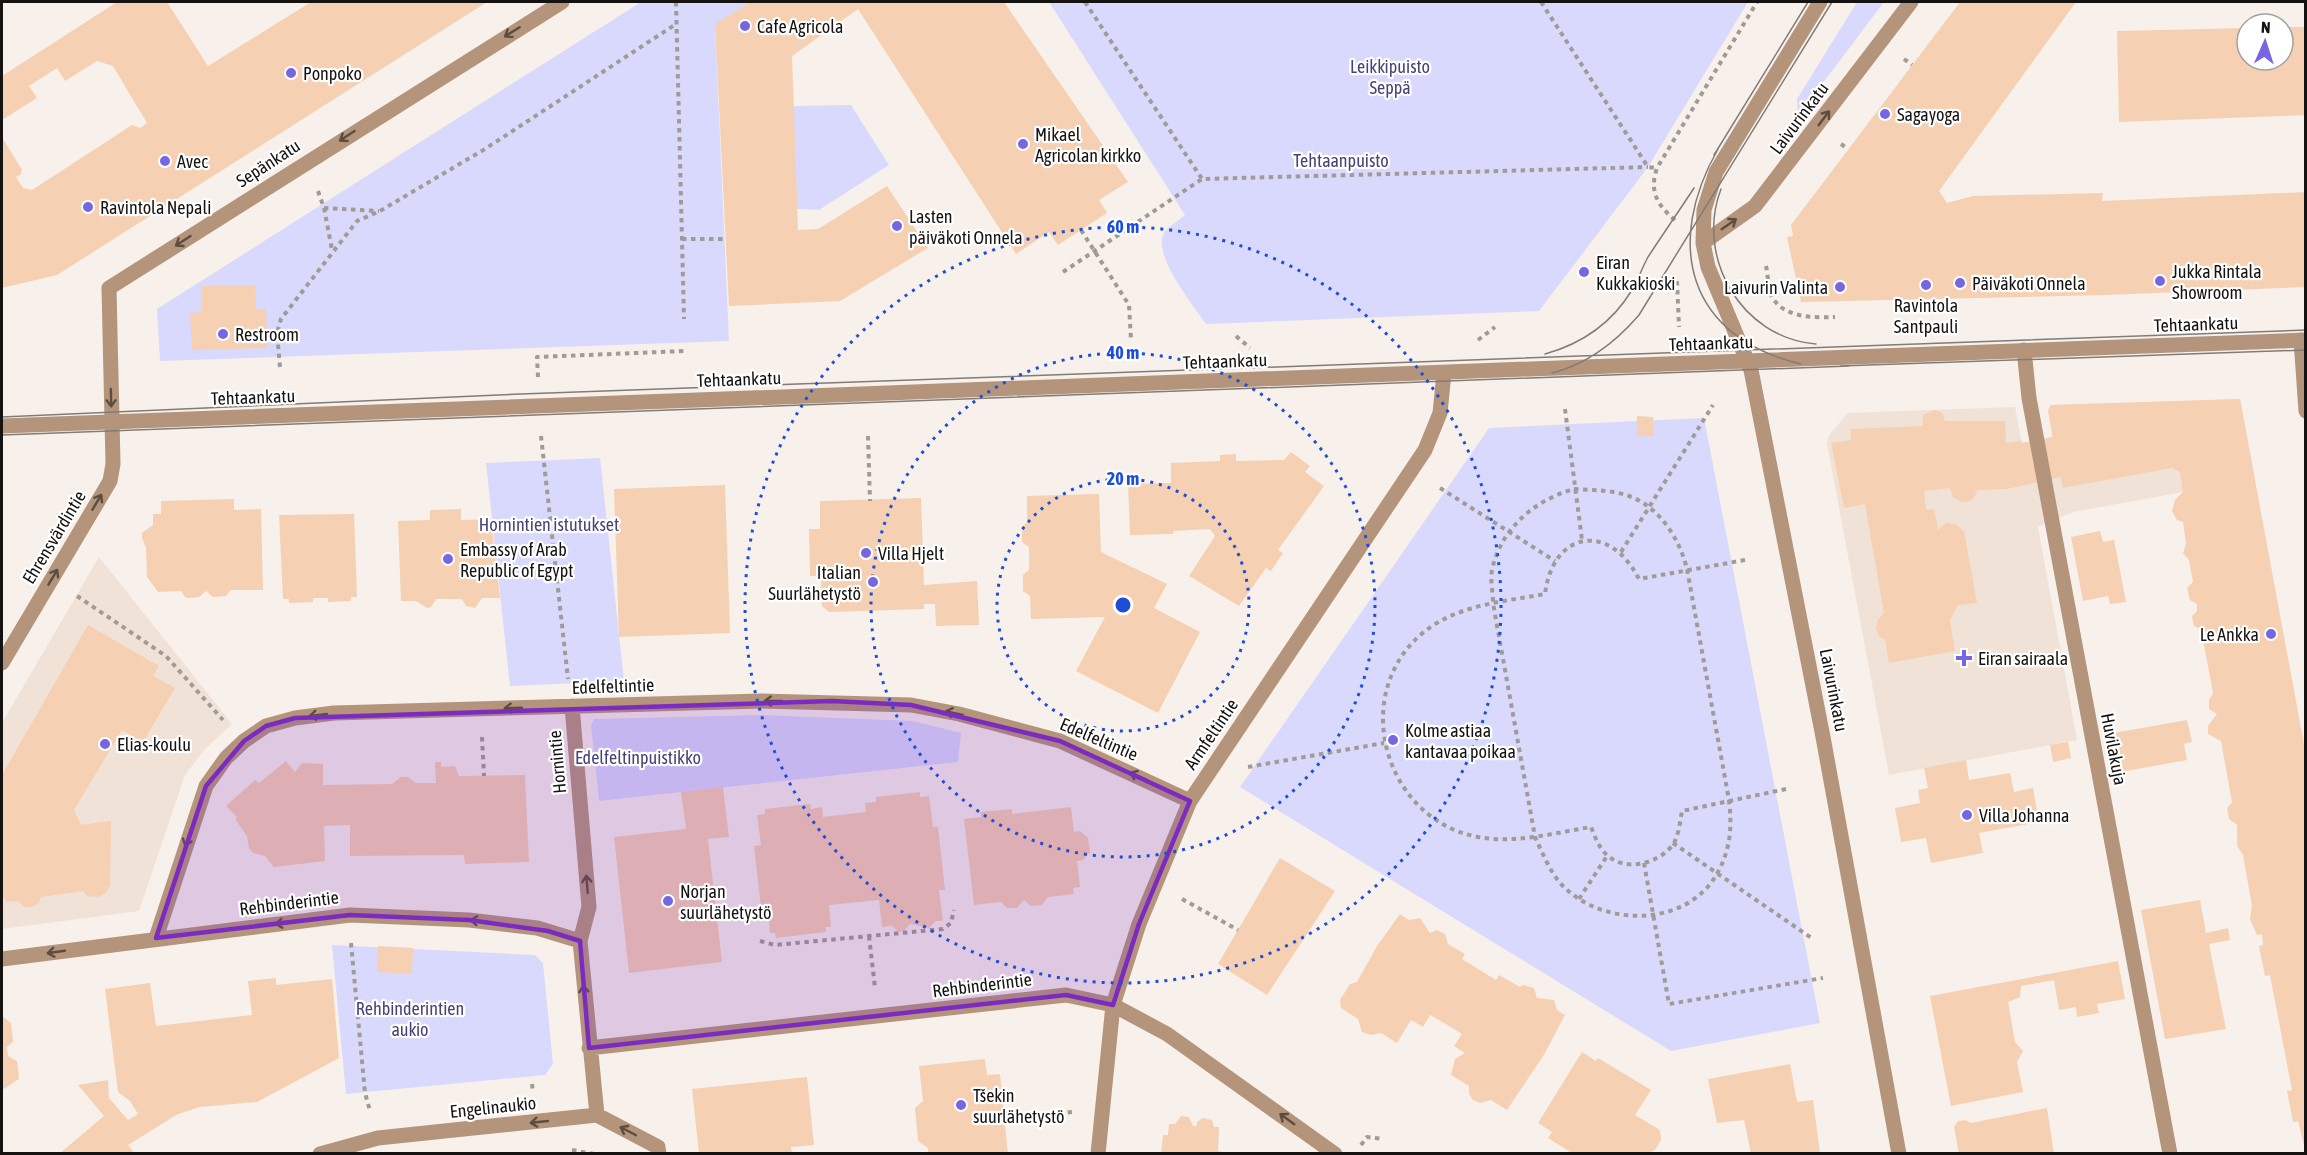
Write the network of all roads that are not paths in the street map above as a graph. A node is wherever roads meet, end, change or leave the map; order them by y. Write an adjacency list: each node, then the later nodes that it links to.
1 (562, 2): 10 (street, Sepänkatu, one-way to 10)
2 (1820, 2): 4 (street, Laivurinkatu)
3 (1911, 2): 4 (street, Laivurinkatu, one-way to 3)
4 (1703, 243): 7 (street, Laivurinkatu)
5 (2303, 340): 6 (street, Tehtaankatu); 9 (street)
6 (2024, 350): 7 (street, Tehtaankatu); 26 (street, Huvilakuja)
7 (1749, 362): 8 (street, Tehtaankatu); 25 (street, Laivurinkatu)
8 (1444, 373): 10 (street, Tehtaankatu); 14 (street, Armfeltintie)
9 (2306, 411)
10 (111, 422): 11 (street, Tehtaankatu); 12 (street, Ehrensvärdintie, one-way to 10)
11 (2, 426)
12 (2, 663)
13 (572, 706): 14 (street, Edelfeltintie, one-way to 13); 15 (street, Edelfeltintie, one-way to 15); 16 (street, Hornintie, one-way to 13)
14 (1190, 801): 18 (street, Armfeltintie)
15 (156, 938): 16 (street, Rehbinderintie, one-way to 15); 17 (street, Rehbinderintie, one-way to 17)
16 (580, 941): 19 (street, Hornintie, one-way to 16)
17 (2, 959)
18 (1113, 1005): 19 (street, Rehbinderintie); 23 (street, Armfeltintie); 24 (street, Rehbinderintie, one-way to 18)
19 (589, 1047): 20 (street, Hornintie)
20 (597, 1115): 21 (street, Engelinaukio, one-way to 21); 22 (street, one-way to 20)
21 (320, 1154)
22 (659, 1154)
23 (1098, 1154)
24 (1335, 1154)
25 (1899, 1154)
26 (2170, 1154)

